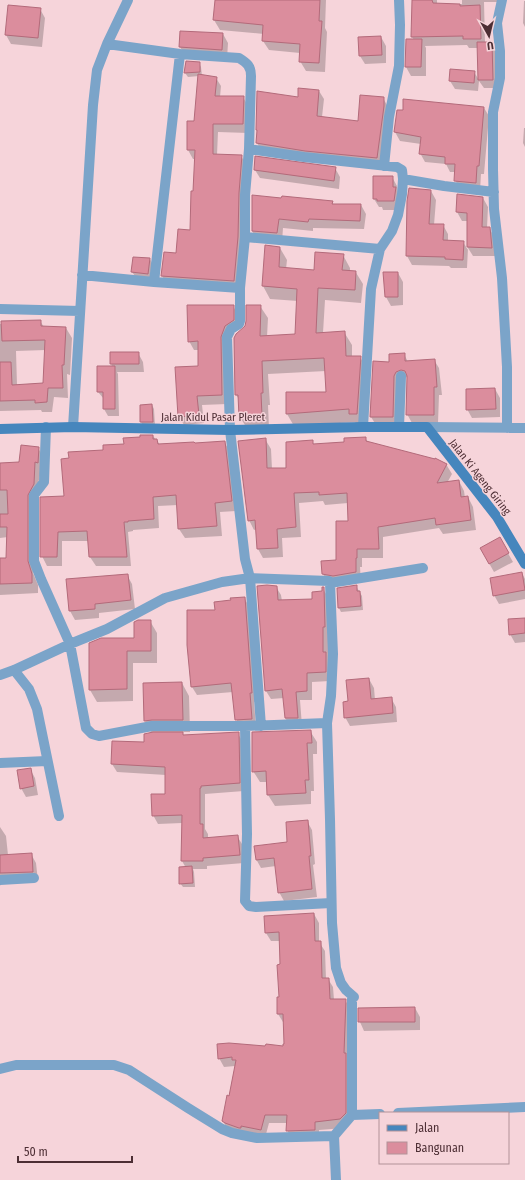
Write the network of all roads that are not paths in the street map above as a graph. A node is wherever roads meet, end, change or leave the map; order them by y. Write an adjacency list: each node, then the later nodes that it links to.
1 (128, 0): 4 (street)
2 (398, 0): 7 (street)
3 (502, 0): 9 (street)
4 (107, 44): 5 (street); 12 (street)
5 (180, 54): 6 (street); 13 (street)
6 (249, 149): 7 (street); 10 (street)
7 (384, 166): 8 (street)
8 (403, 179): 9 (street); 11 (street)
9 (494, 192): 23 (street)
10 (244, 237): 11 (street); 14 (street)
11 (380, 249): 20 (street)
12 (82, 275): 13 (street); 16 (street)
13 (154, 282): 14 (street)
14 (240, 288): 26 (street)
15 (0, 309): 16 (street)
16 (80, 311): 19 (street)
17 (402, 376): 21 (street)
18 (46, 427): 19 (street, Jalan Kidul Pasar Pleret); 25 (street, Jalan Kidul Pasar Pleret); 31 (street)
19 (73, 427): 26 (street, Jalan Kidul Pasar Pleret)
20 (363, 427): 21 (street, Jalan Kidul Pasar Pleret); 26 (street, Jalan Kidul Pasar Pleret)
21 (399, 427): 22 (street, Jalan Kidul Pasar Pleret)
22 (426, 427): 23 (street); 27 (street, Jalan Ki Ageng Giring)
23 (507, 428): 24 (street)
24 (525, 428)
25 (0, 429)
26 (230, 430): 29 (street)
27 (525, 564)
28 (423, 568): 30 (street)
29 (250, 578): 30 (street); 31 (street); 36 (street)
30 (330, 583): 34 (street)
31 (70, 644): 32 (street); 35 (street)
32 (14, 670): 33 (street); 37 (street)
33 (0, 675)
34 (326, 723): 36 (street); 42 (street)
35 (245, 726): 36 (street); 42 (street)
36 (261, 726)
37 (47, 762): 38 (street); 39 (street)
38 (0, 763)
39 (59, 816)
40 (34, 878): 41 (street)
41 (0, 880)
42 (331, 903): 47 (street)
43 (0, 1069): 48 (street)
44 (525, 1107): 45 (street)
45 (419, 1112)
46 (379, 1114): 47 (street)
47 (352, 1115): 48 (street)
48 (334, 1136): 49 (street)
49 (336, 1180)

